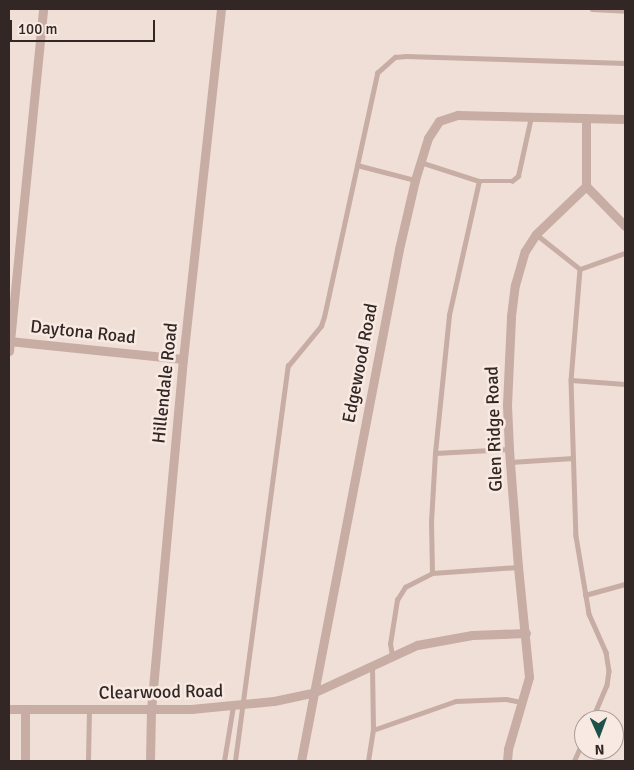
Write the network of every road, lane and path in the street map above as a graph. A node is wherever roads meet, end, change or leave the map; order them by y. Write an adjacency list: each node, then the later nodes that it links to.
1 (43, 9): 18 (street)
2 (221, 9): 20 (street, Hillendale Road)
3 (592, 9): 4 (lane)
4 (625, 11)
5 (625, 63): 10 (lane)
6 (531, 117): 7 (street, Edgewood Road); 9 (street, Edgewood Road); 12 (lane)
7 (586, 118): 8 (street, Edgewood Road); 13 (street)
8 (625, 119)
9 (420, 162): 11 (street, Edgewood Road); 12 (lane)
10 (357, 165): 11 (lane); 36 (lane)
11 (415, 180): 34 (street, Edgewood Road)
12 (479, 181): 24 (lane)
13 (586, 186): 14 (street); 15 (street, Glen Ridge Road)
14 (625, 226)
15 (536, 234): 17 (lane); 23 (street, Glen Ridge Road)
16 (625, 253): 17 (lane)
17 (580, 269): 21 (lane)
18 (9, 341): 19 (street); 20 (street, Daytona Road)
19 (9, 351)
20 (183, 359): 41 (street, Hillendale Road)
21 (571, 380): 22 (lane); 25 (lane)
22 (625, 384)
23 (509, 449): 24 (lane); 26 (street, Glen Ridge Road)
24 (434, 453): 28 (lane)
25 (573, 458): 26 (lane); 30 (lane)
26 (510, 462): 27 (street, Glen Ridge Road)
27 (518, 567): 28 (lane); 31 (street, Glen Ridge Road)
28 (432, 573): 32 (lane)
29 (625, 584): 30 (lane)
30 (585, 595): 42 (lane)
31 (526, 633): 32 (street, Clearwood Road); 35 (street, Glen Ridge Road)
32 (392, 656): 33 (street, Clearwood Road)
33 (372, 665): 34 (street, Clearwood Road); 43 (lane)
34 (313, 693): 36 (street, Clearwood Road); 49 (street, Edgewood Road)
35 (524, 702): 43 (lane); 52 (street, Glen Ridge Road)
36 (244, 704): 37 (street, Clearwood Road); 48 (lane)
37 (233, 706): 41 (street, Clearwood Road); 47 (lane)
38 (9, 709): 39 (street, Clearwood Road)
39 (25, 709): 40 (street, Clearwood Road); 44 (street)
40 (89, 710): 41 (street, Clearwood Road); 45 (lane)
41 (151, 710): 46 (street, Hillendale Road)
42 (596, 710)
43 (373, 730): 50 (lane)
44 (25, 761)
45 (88, 761)
46 (150, 761)
47 (224, 761)
48 (235, 761)
49 (300, 761)
50 (368, 761)
51 (498, 761): 52 (street)
52 (508, 761)

